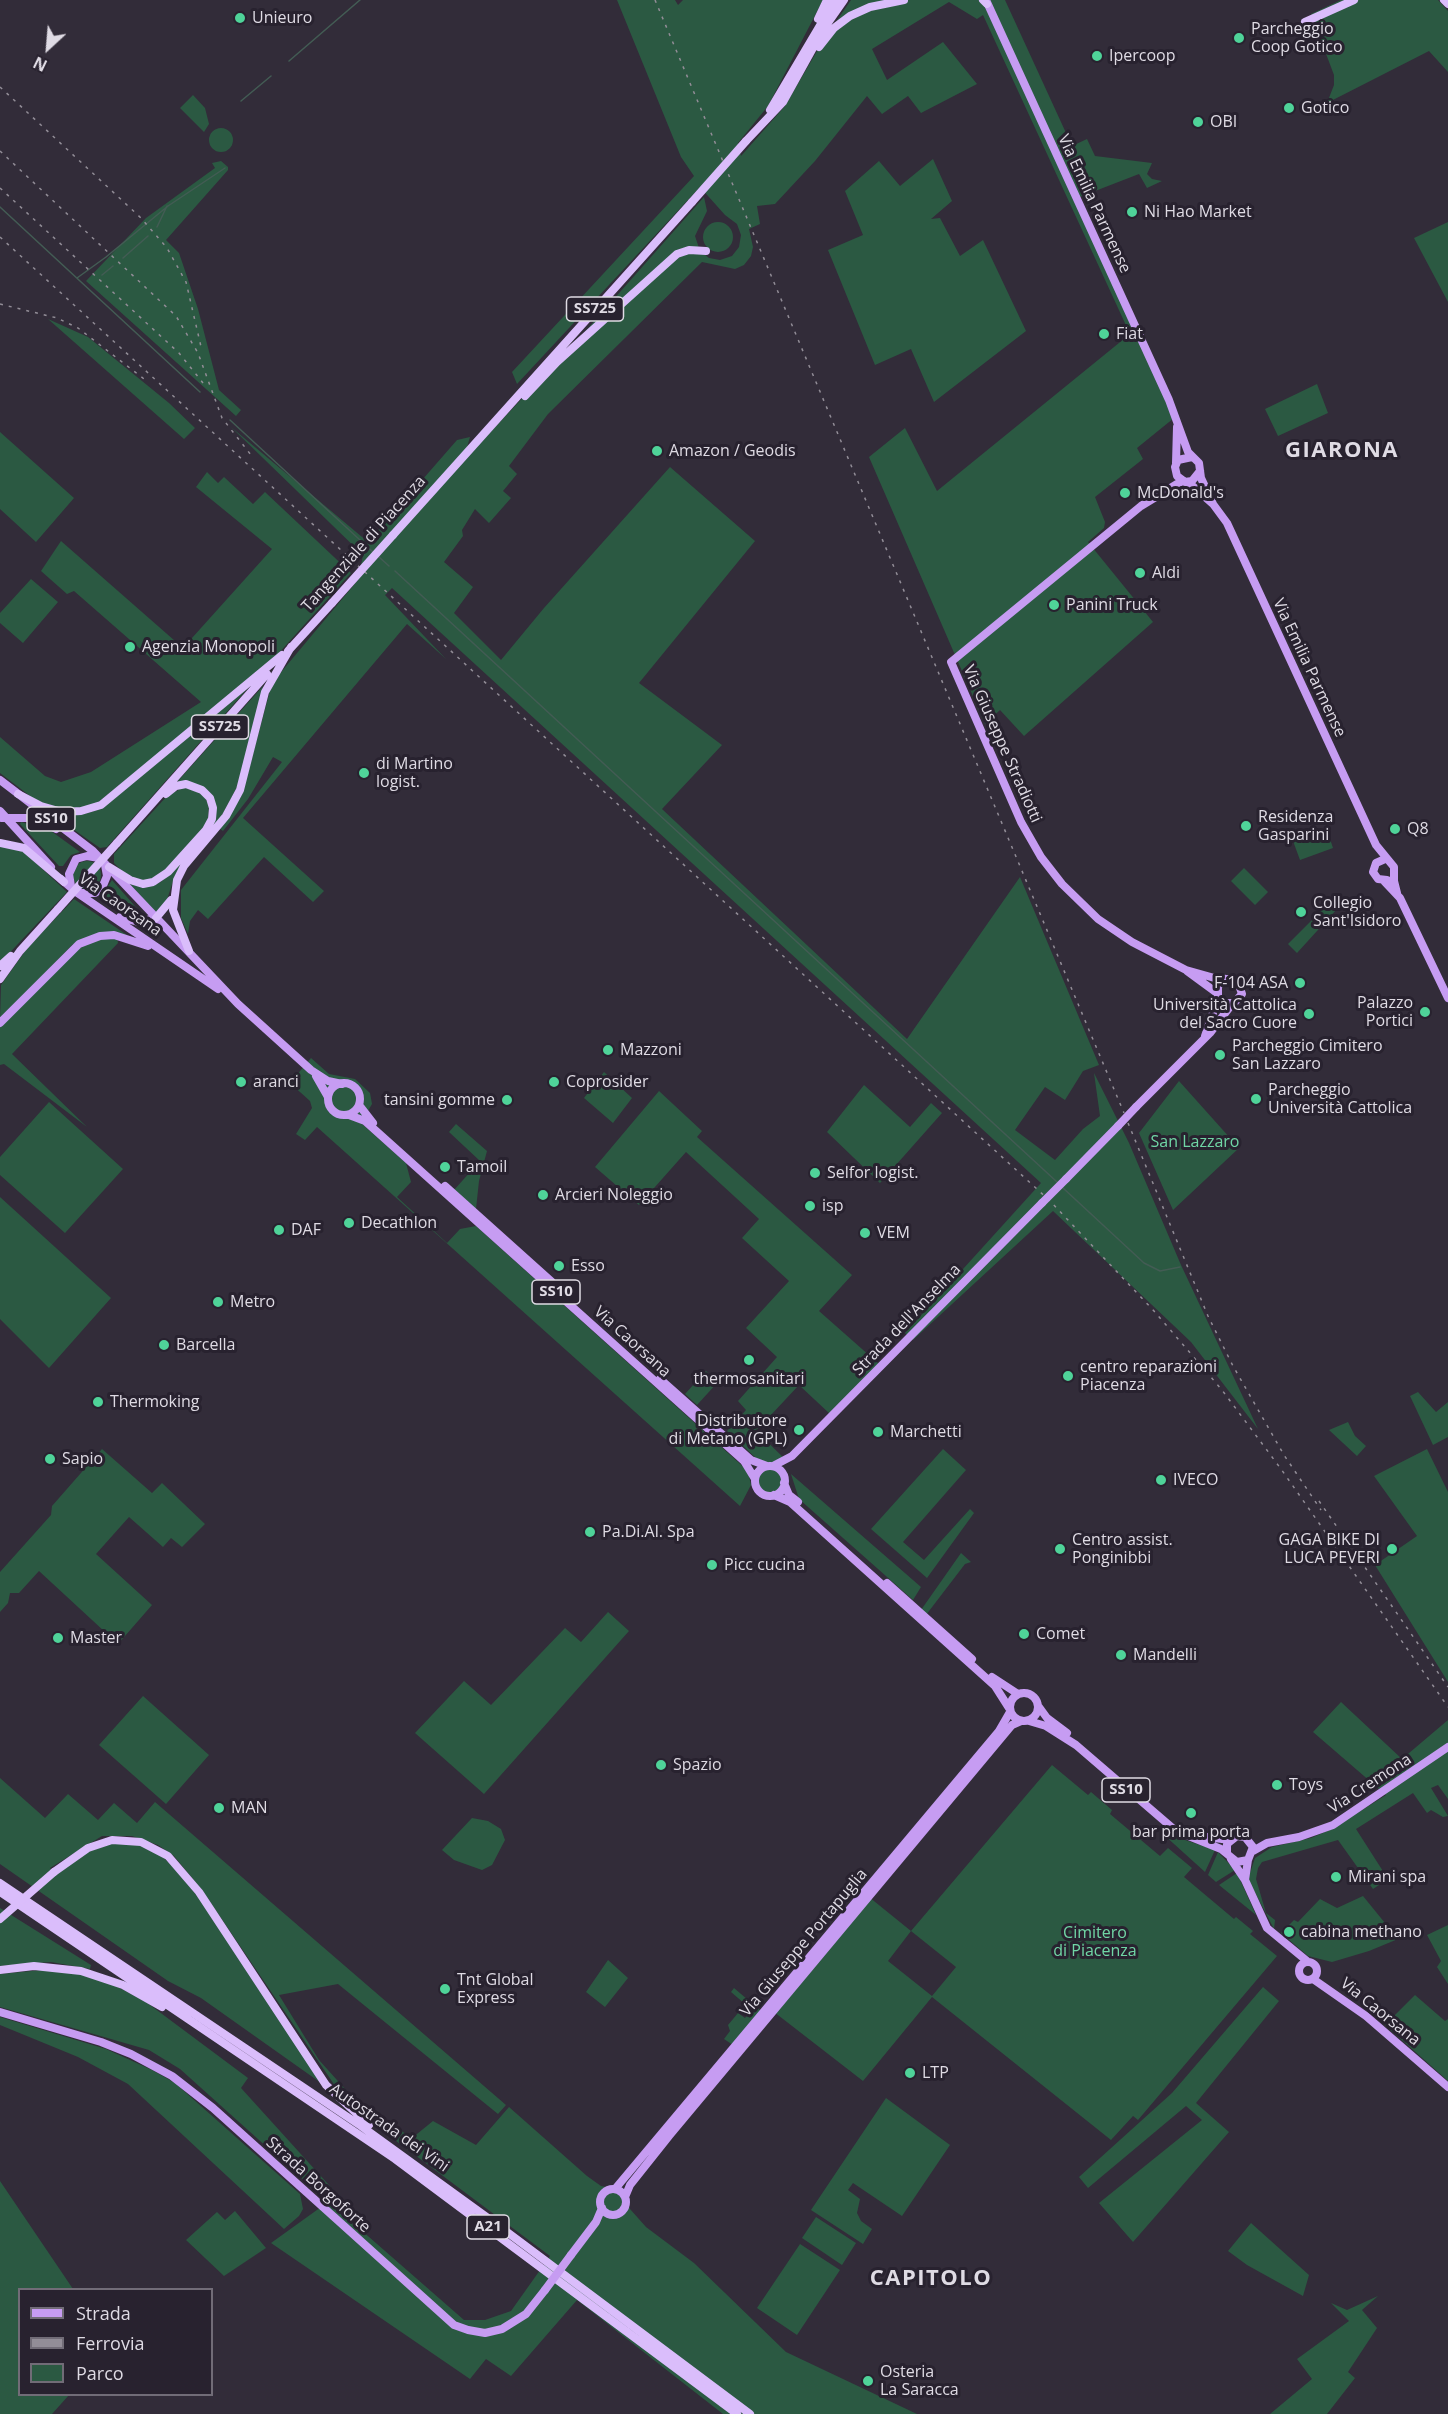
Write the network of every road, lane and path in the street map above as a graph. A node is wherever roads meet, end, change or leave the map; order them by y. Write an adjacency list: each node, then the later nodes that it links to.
1 (827, 0): 11 (highway)
2 (835, 0): 11 (highway, Tangenziale di Piacenza)
3 (844, 0): 12 (highway, Tangenziale di Piacenza)
4 (904, 0): 8 (highway)
5 (1354, 0): 10 (highway)
6 (1444, 0): 9 (highway)
7 (986, 1): 16 (main road, Via Emilia Parmense)
8 (886, 2): 12 (highway)
9 (1448, 4)
10 (1305, 22)
11 (802, 52): 13 (highway, Tangenziale di Piacenza)
12 (799, 77): 13 (highway, Tangenziale di Piacenza)
13 (754, 133): 15 (highway, Tangenziale di Piacenza / SS725, bridge)
14 (706, 252): 15 (highway)
15 (499, 417): 23 (highway, Tangenziale di Piacenza / SS725, bridge)
16 (1177, 420): 17 (main road, Via Emilia Parmense); 18 (main road, Via Emilia Parmense)
17 (1192, 458): 18 (main road); 19 (main road)
18 (1175, 466): 20 (main road); 22 (main road, Via Giuseppe Stradiotti)
19 (1200, 471): 20 (main road); 21 (main road, Via Emilia Parmense)
20 (1185, 481): 21 (main road, Via Emilia Parmense); 22 (main road, Via Giuseppe Stradiotti)
21 (1213, 504): 29 (main road, Via Emilia Parmense)
22 (1141, 506): 46 (main road, Via Giuseppe Stradiotti)
23 (291, 647): 25 (highway); 26 (highway, Tangenziale di Piacenza / SS725); 37 (highway)
24 (0, 780): 25 (main road, Via Caorsana / SS10)
25 (18, 794): 30 (main road, Via Caorsana / SS10)
26 (149, 807): 32 (highway); 41 (highway, Tangenziale di Piacenza / SS725, bridge)
27 (2, 815): 30 (main road); 36 (main road, Via Caorsana / SS10)
28 (0, 843): 36 (highway)
29 (1376, 846): 31 (main road, Via Emilia Parmense); 33 (main road, Via Emilia Parmense)
30 (89, 848): 32 (main road, Via Caorsana / SS10)
31 (1385, 859): 33 (main road); 34 (main road, Via Emilia Parmense)
32 (104, 862): 38 (main road); 38 (main road); 42 (main road, SS10)
33 (1376, 863): 35 (main road, Via Emilia Parmense)
34 (1393, 875): 35 (main road); 39 (main road, Via Emilia Parmense)
35 (1384, 880): 39 (main road, Via Emilia Parmense)
36 (64, 882): 38 (main road, Via Caorsana / SS10)
37 (174, 889): 42 (highway); 43 (highway)
38 (74, 891): 40 (main road, Via Caorsana / SS10)
39 (1397, 893): 50 (main road, Via Emilia Parmense)
40 (92, 903): 42 (main road); 44 (main road, Via Caorsana / SS10)
41 (57, 910): 45 (highway); 47 (highway, Tangenziale di Piacenza / SS725)
42 (156, 918): 43 (main road, Via Caorsana / SS10)
43 (189, 951): 51 (main road, Via Caorsana / SS10)
44 (176, 959): 51 (main road, Via Caorsana / SS10); 53 (main road)
45 (0, 966)
46 (1186, 970): 48 (main road, Via Giuseppe Stradiotti); 49 (main road, Via Giuseppe Stradiotti)
47 (0, 979)
48 (1225, 979): 49 (main road); 52 (main road)
49 (1218, 996): 52 (main road); 54 (main road)
50 (1448, 998)
51 (238, 1004): 55 (main road, Via Caorsana / SS10)
52 (1232, 1004): 54 (main road)
53 (0, 1023)
54 (1205, 1037): 60 (main road, Strada dell'Anselma, bridge)
55 (311, 1070): 56 (main road, SS10); 57 (main road, SS10)
56 (342, 1084): 57 (main road); 58 (main road)
57 (328, 1097): 59 (main road)
58 (359, 1105): 59 (main road); 61 (main road, Via Caorsana / SS10)
59 (349, 1114): 62 (main road, Via Caorsana / SS10)
60 (792, 1456): 61 (main road, Strada dell'Anselma); 63 (main road, Strada dell'Anselma)
61 (770, 1466): 62 (main road); 63 (main road, SS10)
62 (755, 1479): 64 (main road, SS10)
63 (784, 1479): 64 (main road); 65 (main road, SS10)
64 (774, 1495): 67 (main road, SS10)
65 (1018, 1694): 66 (main road, SS10); 67 (main road)
66 (1039, 1707): 68 (main road); 71 (main road, SS10)
67 (1010, 1710): 68 (main road, SS10); 89 (main road, Via Giuseppe Portapuglia)
68 (1025, 1721): 74 (main road, SS10); 90 (main road, Via Giuseppe Portapuglia)
69 (1448, 1747): 72 (main road, Via Cremona)
70 (1249, 1839): 71 (main road, SS10); 72 (main road, SS10); 73 (main road)
71 (1230, 1840): 74 (main road)
72 (1267, 1843): 73 (main road)
73 (1253, 1851): 75 (main road)
74 (1229, 1855): 75 (main road, SS10); 76 (main road)
75 (1248, 1860): 76 (main road)
76 (1245, 1880): 80 (main road)
77 (0, 1883): 88 (highway, Autostrada dei Vini / A21)
78 (0, 1892): 86 (highway, Autostrada dei Vini / A21)
79 (0, 1919): 88 (highway, bridge)
80 (1304, 1962): 82 (main road); 83 (main road)
81 (0, 1970): 86 (highway)
82 (1317, 1970): 83 (main road); 84 (main road)
83 (1313, 1979): 84 (main road, Via Caorsana)
84 (1321, 1983): 87 (main road, Via Caorsana)
85 (0, 2012): 93 (main road, Strada Borgoforte, bridge)
86 (233, 2047): 94 (highway, Autostrada dei Vini / A21)
87 (1448, 2087)
88 (449, 2189): 95 (highway, Autostrada dei Vini / A21)
89 (615, 2189): 90 (main road); 91 (main road)
90 (625, 2197): 92 (main road)
91 (602, 2208): 92 (main road); 93 (main road, Strada Borgoforte)
92 (610, 2215): 93 (main road)
93 (596, 2222)
94 (737, 2414)
95 (750, 2414)

